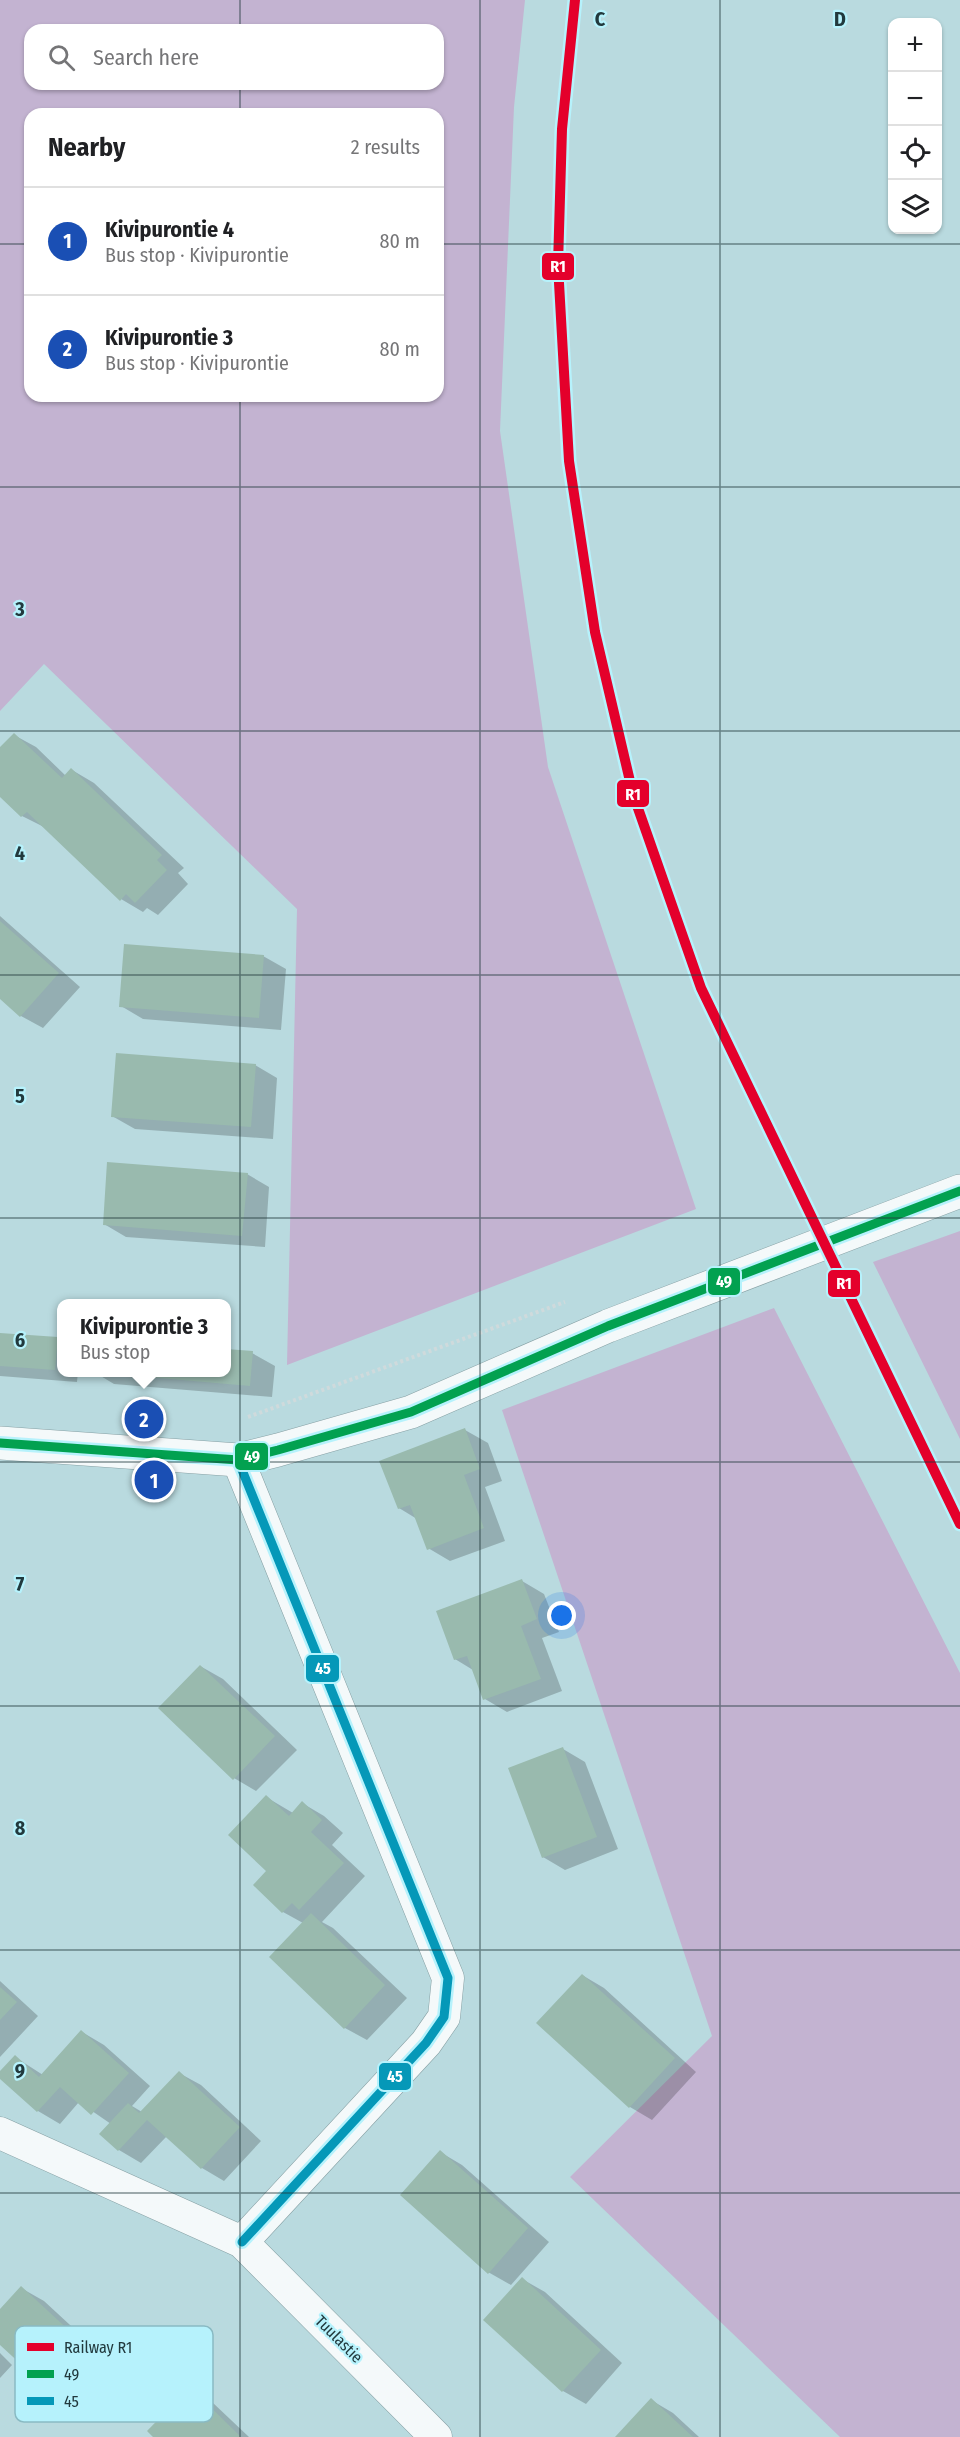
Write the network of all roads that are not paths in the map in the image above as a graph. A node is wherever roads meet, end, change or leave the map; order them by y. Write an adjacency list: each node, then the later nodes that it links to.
1 (960, 1191): 3 (street)
2 (0, 1443): 3 (street)
3 (238, 1460): 5 (street)
4 (0, 2133): 5 (street, Tuulastie)
5 (242, 2242): 6 (street, Tuulastie)
6 (436, 2437)

